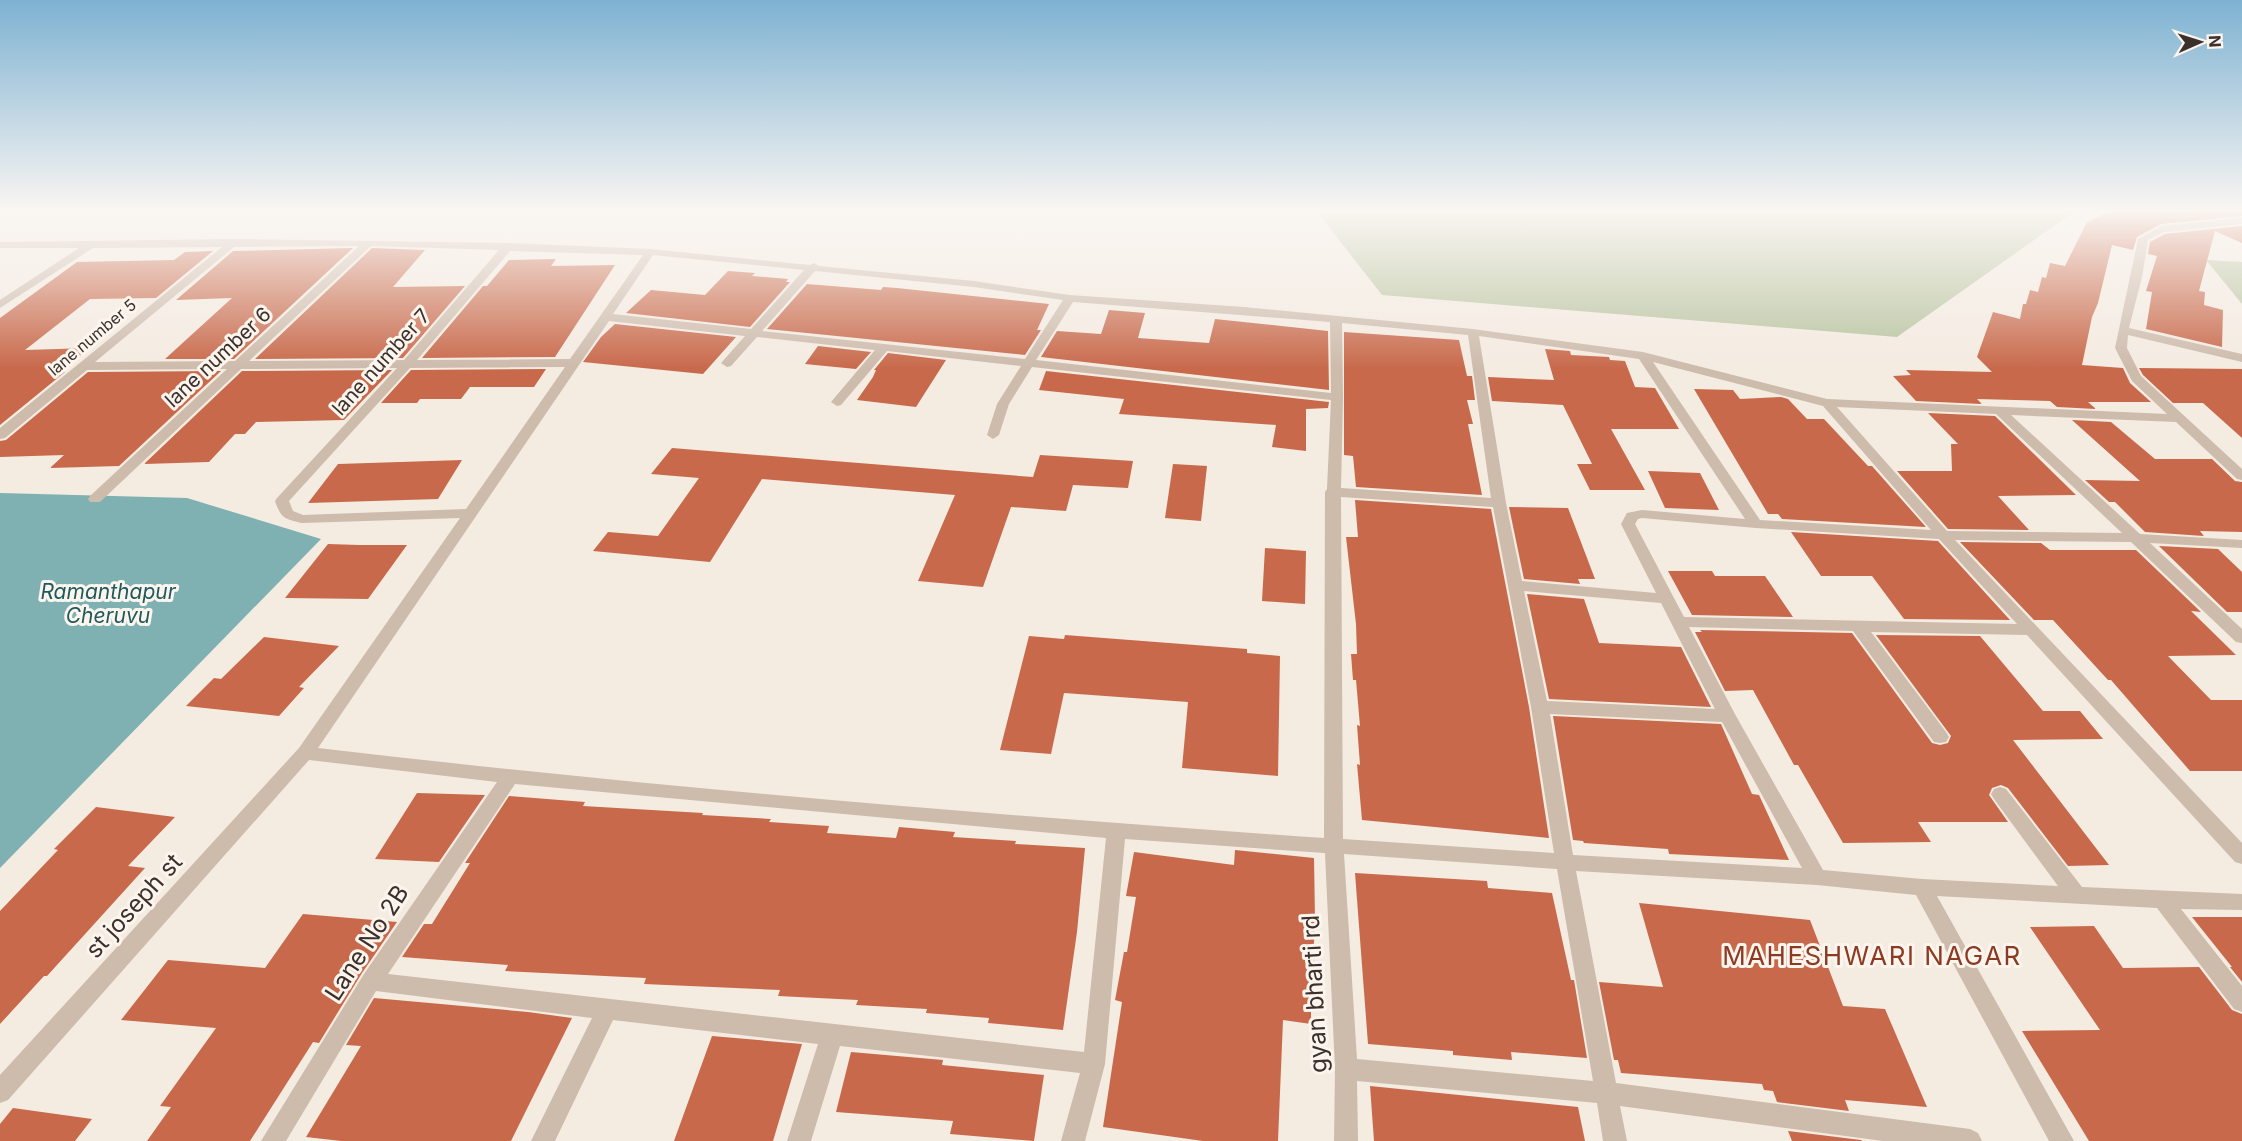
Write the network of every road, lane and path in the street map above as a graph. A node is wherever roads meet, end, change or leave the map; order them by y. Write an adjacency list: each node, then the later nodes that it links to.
1 (64, 262): 10 (street)
2 (210, 262): 24 (street, lane number 5)
3 (347, 262): 19 (street, lane number 6)
4 (494, 262): 20 (street, lane number 7)
5 (643, 262): 11 (street, st joseph st)
6 (770, 262): 8 (street)
7 (2138, 262): 13 (street)
8 (814, 266): 9 (street); 15 (street)
9 (1070, 298): 12 (street); 23 (street)
10 (0, 305)
11 (607, 316): 15 (street); 21 (street, st joseph st)
12 (1336, 318): 14 (street); 25 (street, gyan bharti rd)
13 (2123, 330): 18 (street); 29 (street)
14 (1473, 332): 17 (street); 35 (street)
15 (755, 333): 16 (street); 22 (street)
16 (883, 348): 23 (street); 26 (street)
17 (1643, 357): 27 (street); 37 (street)
18 (2242, 358)
19 (240, 363): 20 (street); 24 (street); 34 (street, lane number 6)
20 (408, 363): 21 (street); 36 (street, lane number 7)
21 (575, 363): 36 (street, st joseph st)
22 (727, 363)
23 (1030, 364): 25 (street); 31 (street)
24 (84, 366): 30 (street, lane number 5)
25 (1337, 397): 33 (street, gyan bharti rd)
26 (837, 402)
27 (1827, 403): 28 (street); 38 (street)
28 (2001, 412): 29 (street); 39 (street)
29 (2179, 418): 32 (street)
30 (0, 435)
31 (993, 435)
32 (2242, 476)
33 (1332, 492): 35 (street); 54 (street, gyan bharti rd)
34 (95, 499)
35 (1499, 504): 41 (street)
36 (471, 513): 50 (street, st joseph st)
37 (1756, 524): 38 (street); 42 (street)
38 (1943, 535): 39 (street); 45 (street)
39 (2135, 538): 40 (street); 46 (street)
40 (2242, 544)
41 (1514, 585): 42 (street); 47 (street)
42 (1667, 599): 43 (street)
43 (1679, 622): 44 (street); 48 (street)
44 (1858, 626): 45 (street); 49 (street)
45 (2032, 630): 55 (street)
46 (2242, 638)
47 (1539, 706): 48 (street); 56 (street)
48 (1727, 716): 57 (street)
49 (1940, 737)
50 (305, 753): 51 (street); 68 (street, st joseph st)
51 (510, 777): 53 (street); 62 (street, Lane No 2B)
52 (2000, 794): 59 (street)
53 (1116, 831): 54 (street); 66 (street)
54 (1334, 845): 56 (street); 67 (street, gyan bharti rd)
55 (2242, 856)
56 (1565, 862): 57 (street); 69 (street)
57 (1817, 877): 58 (street)
58 (1922, 887): 59 (street); 77 (street)
59 (2076, 895): 60 (street)
60 (2162, 900): 61 (street); 63 (street)
61 (2242, 902)
62 (371, 981): 64 (street); 70 (street, Lane No 2B)
63 (2242, 1002)
64 (607, 1010): 65 (street); 71 (street)
65 (832, 1035): 66 (street); 72 (street)
66 (1094, 1064): 73 (street)
67 (1346, 1069): 69 (street); 74 (street, gyan bharti rd)
68 (0, 1092)
69 (1606, 1093): 75 (street); 76 (street)
70 (273, 1141)
71 (543, 1141)
72 (799, 1141)
73 (1073, 1141)
74 (1346, 1141)
75 (1615, 1141)
76 (1970, 1141)
77 (2062, 1141)

